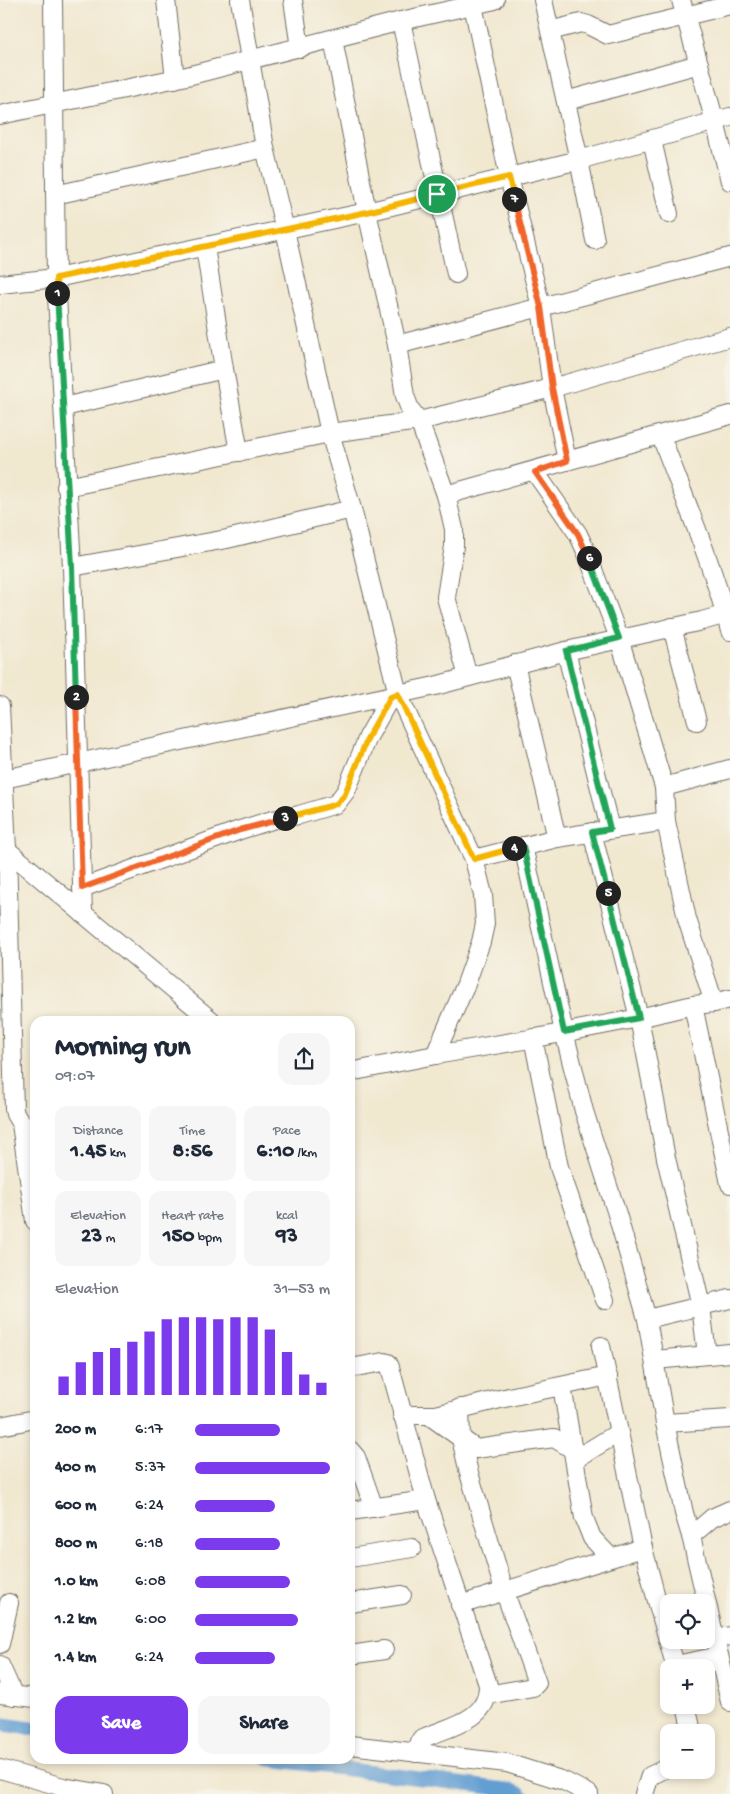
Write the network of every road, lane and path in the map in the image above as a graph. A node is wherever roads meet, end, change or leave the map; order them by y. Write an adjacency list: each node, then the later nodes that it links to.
1 (53, 0): 19 (street)
2 (166, 0): 17 (street)
3 (240, 0): 15 (street)
4 (293, 0): 14 (street)
5 (495, 0): 9 (street)
6 (543, 0): 12 (street)
7 (444, 5): 9 (street); 11 (street)
8 (730, 5): 10 (street)
9 (473, 6): 25 (street)
10 (683, 8): 12 (street); 16 (street)
11 (401, 21): 13 (street); 27 (street)
12 (550, 30): 18 (street)
13 (333, 39): 14 (street); 29 (street)
14 (300, 48): 15 (street)
15 (250, 61): 17 (street); 23 (street)
16 (699, 64): 18 (street); 21 (street)
17 (175, 79): 19 (street)
18 (566, 101): 24 (street)
19 (53, 104): 20 (street); 28 (street)
20 (0, 115)
21 (723, 120): 22 (street); 26 (street)
22 (652, 140): 24 (street); 30 (street)
23 (265, 148): 28 (street); 31 (street)
24 (579, 160): 25 (street); 32 (street)
25 (509, 177): 27 (street); 38 (street)
26 (730, 181)
27 (437, 194): 29 (street); 35 (street)
28 (54, 195): 36 (street)
29 (367, 212): 31 (street); 40 (street)
30 (669, 214)
31 (286, 230): 33 (street); 46 (street)
32 (595, 240)
33 (205, 248): 36 (street); 41 (street)
34 (730, 257): 38 (street)
35 (456, 274)
36 (56, 278): 37 (street); 43 (street)
37 (0, 284)
38 (541, 307): 40 (street); 42 (street)
39 (730, 337): 42 (street)
40 (396, 346): 45 (street)
41 (224, 369): 43 (street); 48 (street)
42 (552, 388): 45 (street); 49 (street)
43 (64, 407): 51 (street)
44 (730, 415): 47 (street)
45 (419, 421): 46 (street); 52 (street)
46 (330, 433): 48 (street); 53 (street)
47 (661, 436): 49 (street); 55 (street)
48 (239, 452): 51 (street)
49 (567, 461): 50 (street)
50 (535, 472): 52 (street); 58 (street)
51 (66, 487): 54 (street)
52 (446, 496): 61 (street)
53 (352, 509): 54 (street); 62 (street)
54 (72, 567): 65 (street)
55 (728, 613): 56 (street); 57 (street)
56 (672, 627): 58 (street); 64 (street)
57 (730, 631)
58 (619, 638): 59 (street); 68 (street)
59 (566, 651): 60 (street); 70 (street)
60 (515, 664): 61 (street); 72 (street)
61 (468, 677): 62 (street)
62 (395, 695): 65 (street); 75 (street); 76 (street)
63 (0, 706): 67 (street)
64 (697, 722)
65 (78, 763): 67 (street); 76 (street)
66 (730, 769): 68 (street)
67 (4, 779): 74 (street)
68 (664, 787): 69 (street)
69 (666, 821): 70 (street); 79 (street)
70 (610, 829): 71 (street)
71 (592, 832): 72 (street); 82 (street)
72 (557, 838): 73 (street)
73 (523, 846): 75 (street); 83 (street)
74 (7, 850): 77 (street); 78 (street)
75 (474, 859): 85 (street)
76 (82, 888): 77 (street)
77 (83, 914): 81 (street)
78 (5, 979): 87 (street)
79 (722, 1001): 80 (street)
80 (694, 1005): 82 (street); 88 (street)
81 (206, 1016)
82 (639, 1018): 83 (street); 93 (street)
83 (564, 1032): 84 (street); 94 (street)
84 (533, 1038): 85 (street); 92 (street)
85 (435, 1055): 86 (street)
86 (355, 1071)
87 (28, 1126): 89 (street)
88 (726, 1141): 90 (street)
89 (30, 1153)
90 (730, 1184)
91 (730, 1299): 93 (street)
92 (605, 1300)
93 (701, 1306): 94 (street); 97 (street)
94 (647, 1319): 98 (street)
95 (601, 1346): 100 (street)
96 (730, 1353): 97 (street)
97 (707, 1355): 98 (street)
98 (655, 1360): 107 (street)
99 (355, 1367): 103 (street)
100 (608, 1376): 101 (street); 109 (street)
101 (562, 1386): 102 (street); 111 (street)
102 (460, 1408): 104 (street); 110 (street)
103 (402, 1415): 104 (street); 113 (street)
104 (430, 1416): 110 (street)
105 (730, 1419): 107 (street)
106 (30, 1420): 108 (street)
107 (665, 1423): 117 (street)
108 (0, 1426)
109 (618, 1434): 111 (street); 119 (street)
110 (461, 1438): 111 (street); 122 (street)
111 (573, 1449): 121 (street)
112 (355, 1456): 114 (street)
113 (426, 1500): 114 (street); 126 (street)
114 (374, 1508): 116 (street)
115 (730, 1510): 117 (street)
116 (355, 1511)
117 (691, 1536): 127 (street)
118 (412, 1548): 120 (street)
119 (643, 1548): 121 (street); 132 (street)
120 (355, 1557)
121 (610, 1557): 122 (street)
122 (504, 1590): 126 (street); 137 (street)
123 (402, 1595): 124 (street)
124 (355, 1602)
125 (9, 1603): 128 (street)
126 (460, 1605): 137 (street)
127 (722, 1638): 131 (street)
128 (0, 1644)
129 (384, 1650): 130 (street)
130 (355, 1654)
131 (719, 1656): 133 (street); 135 (street)
132 (674, 1659)
133 (706, 1659)
134 (0, 1665): 136 (street)
135 (729, 1692)
136 (7, 1695): 138 (street)
137 (487, 1696): 140 (street)
138 (30, 1697)
139 (355, 1746): 140 (street)
140 (416, 1753): 145 (street)
141 (0, 1769): 143 (street)
142 (660, 1771): 146 (street)
143 (64, 1790): 144 (street)
144 (104, 1794)
145 (589, 1794)
146 (644, 1794)

